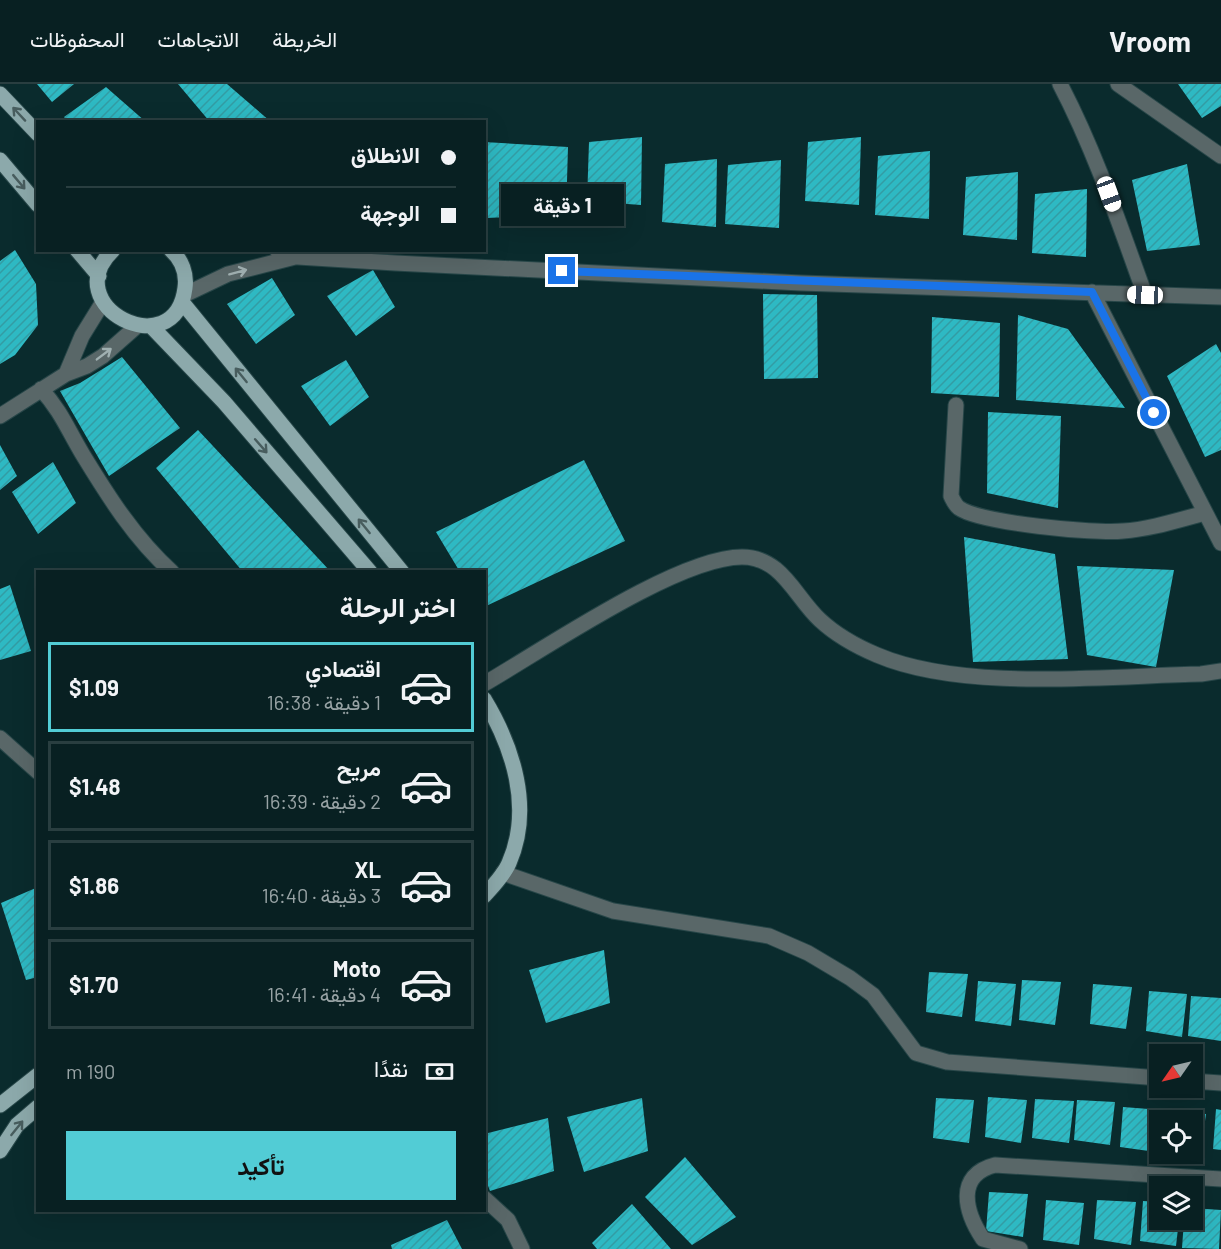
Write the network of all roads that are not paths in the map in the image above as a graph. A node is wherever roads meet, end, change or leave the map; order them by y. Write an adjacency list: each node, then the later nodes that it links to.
1 (1060, 84): 15 (street)
2 (1118, 84): 5 (street)
3 (0, 94): 4 (main road, one-way to 3)
4 (36, 132)
5 (1221, 156)
6 (0, 160): 7 (main road, one-way to 7)
7 (36, 203)
8 (79, 252): 13 (main road)
9 (111, 252): 13 (main road)
10 (172, 252): 17 (main road)
11 (283, 252): 12 (street)
12 (298, 257): 14 (street); 17 (street, one-way to 12)
13 (99, 276): 18 (main road)
14 (1092, 292): 15 (street); 24 (street)
15 (1145, 295): 16 (street)
16 (1221, 297)
17 (183, 298): 19 (main road); 28 (main road, one-way to 17)
18 (103, 302): 19 (main road); 20 (street)
19 (144, 326): 20 (street, one-way to 19); 27 (main road, one-way to 27)
20 (66, 374): 21 (street)
21 (41, 389): 23 (street); 26 (street)
22 (956, 405): 24 (street)
23 (0, 416)
24 (1205, 513): 25 (street)
25 (1221, 543)
26 (170, 570)
27 (368, 570)
28 (400, 570)
29 (1221, 671): 30 (street)
30 (486, 683)
31 (486, 702): 34 (main road)
32 (0, 738): 33 (street)
33 (36, 770)
34 (503, 873): 35 (main road); 37 (street)
35 (486, 894)
36 (36, 1077): 40 (main road)
37 (1149, 1077)
38 (1203, 1082): 39 (street)
39 (1221, 1083)
40 (0, 1105)
41 (36, 1109): 42 (main road, one-way to 41)
42 (0, 1151)
43 (1221, 1179): 46 (street)
44 (486, 1200): 45 (street)
45 (522, 1249)
46 (1020, 1249)

